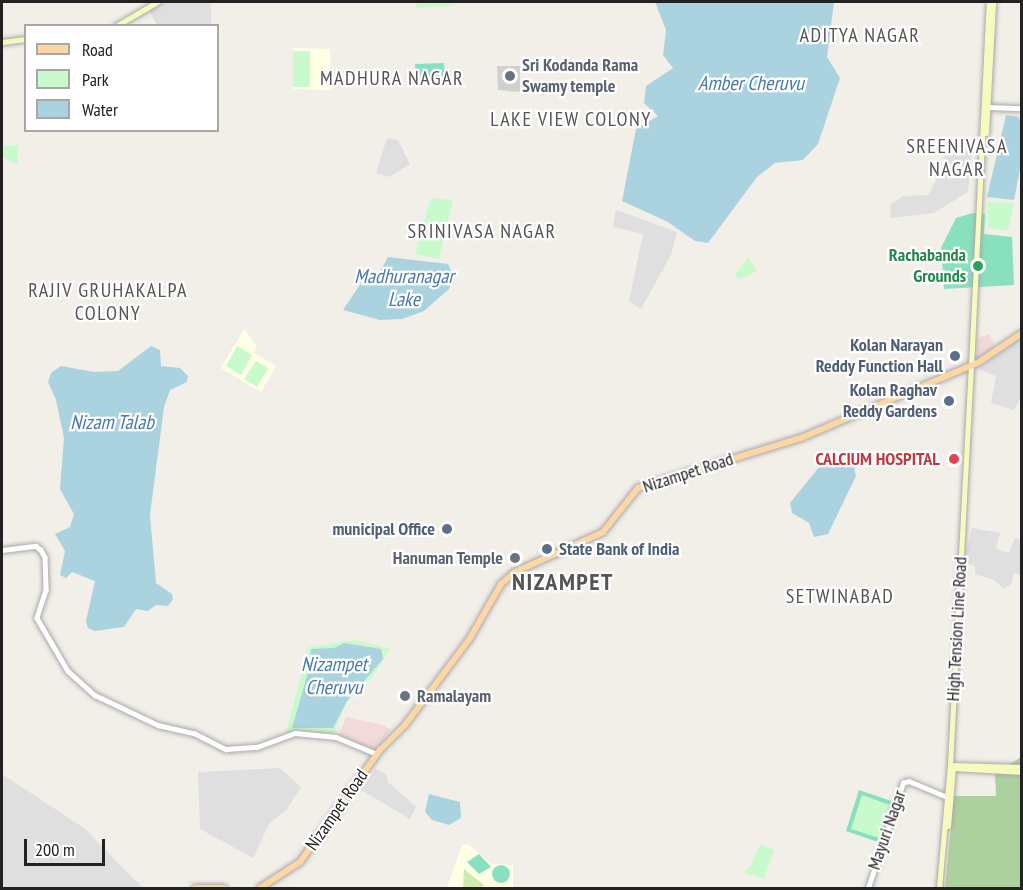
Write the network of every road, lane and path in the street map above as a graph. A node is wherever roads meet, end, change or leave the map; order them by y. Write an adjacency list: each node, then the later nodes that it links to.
1 (151, 2): 4 (main road)
2 (157, 2): 5 (main road)
3 (991, 2): 8 (main road, High Tension Line Road); 10 (main road, High Tension Line Road)
4 (113, 24)
5 (119, 24)
6 (24, 37): 7 (main road)
7 (2, 40)
8 (988, 108): 9 (street); 10 (main road, High Tension Line Road)
9 (1022, 108)
10 (974, 335): 12 (main road, High Tension Line Road)
11 (1022, 335): 12 (main road, Nizampet Road)
12 (972, 368): 14 (main road, Nizampet Road); 16 (main road, High Tension Line Road)
13 (2, 550): 15 (street)
14 (391, 740): 15 (main road, Nizampet Road); 23 (main road, Nizampet Road)
15 (376, 754): 22 (main road, Nizampet Road)
16 (952, 764): 17 (main road); 19 (main road, High Tension Line Road)
17 (1022, 767)
18 (1022, 772): 19 (main road)
19 (949, 798): 24 (street, Mayuri Nagar); 25 (main road, High Tension Line Road)
20 (195, 888): 21 (main road)
21 (224, 888)
22 (260, 888)
23 (268, 888)
24 (867, 888)
25 (941, 888)

